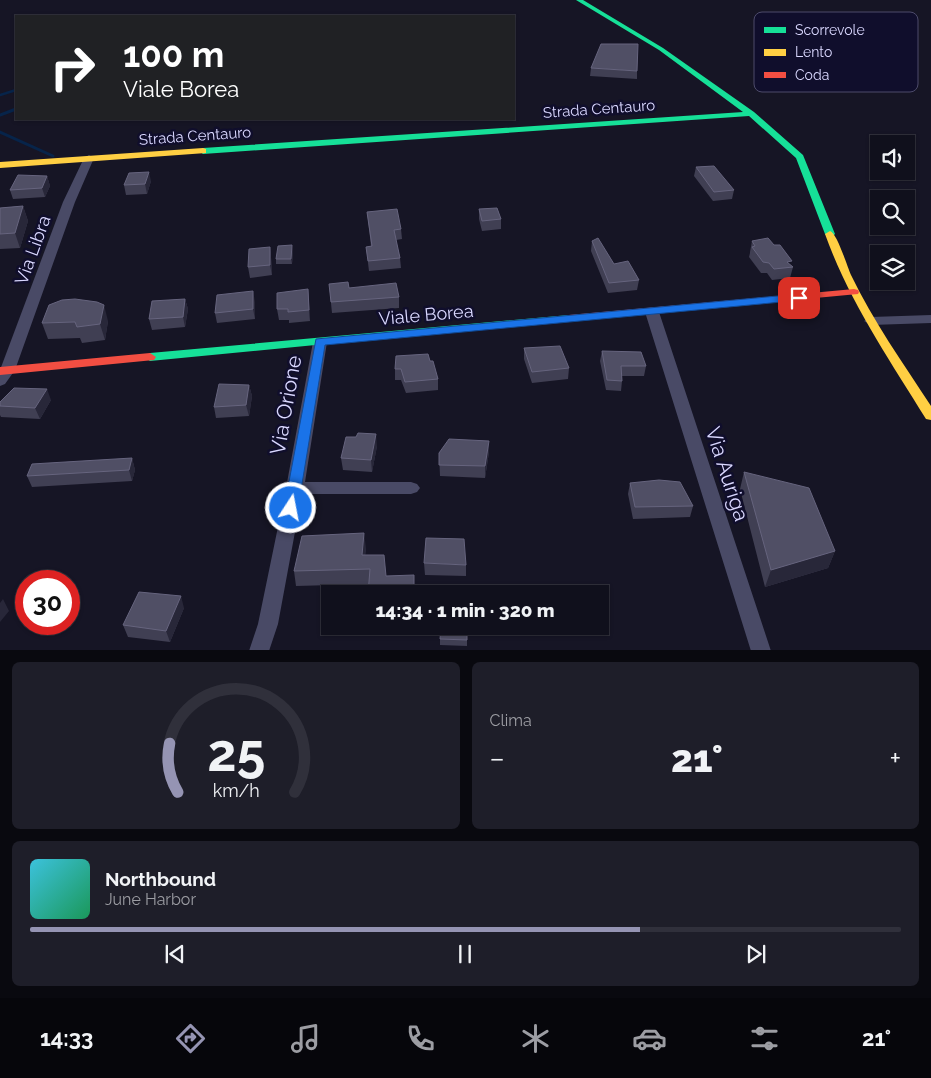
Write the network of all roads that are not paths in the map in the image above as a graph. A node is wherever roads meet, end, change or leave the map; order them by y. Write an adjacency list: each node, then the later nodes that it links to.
1 (579, 0): 2 (street)
2 (751, 114): 3 (street, Strada Centauro); 5 (street)
3 (89, 158): 4 (street, Strada Centauro); 10 (street, Via Libra)
4 (0, 165)
5 (854, 292): 6 (street, Viale Borea); 8 (street)
6 (652, 312): 9 (street, Viale Borea); 16 (street, Via Auriga)
7 (931, 318): 8 (street)
8 (871, 321): 12 (street)
9 (320, 342): 10 (street, Viale Borea); 13 (street, Via Orione)
10 (4, 370): 11 (street, Via Libra)
11 (0, 381)
12 (931, 416)
13 (295, 488): 14 (street); 15 (street, Via Orione)
14 (411, 488)
15 (259, 650)
16 (761, 650)

